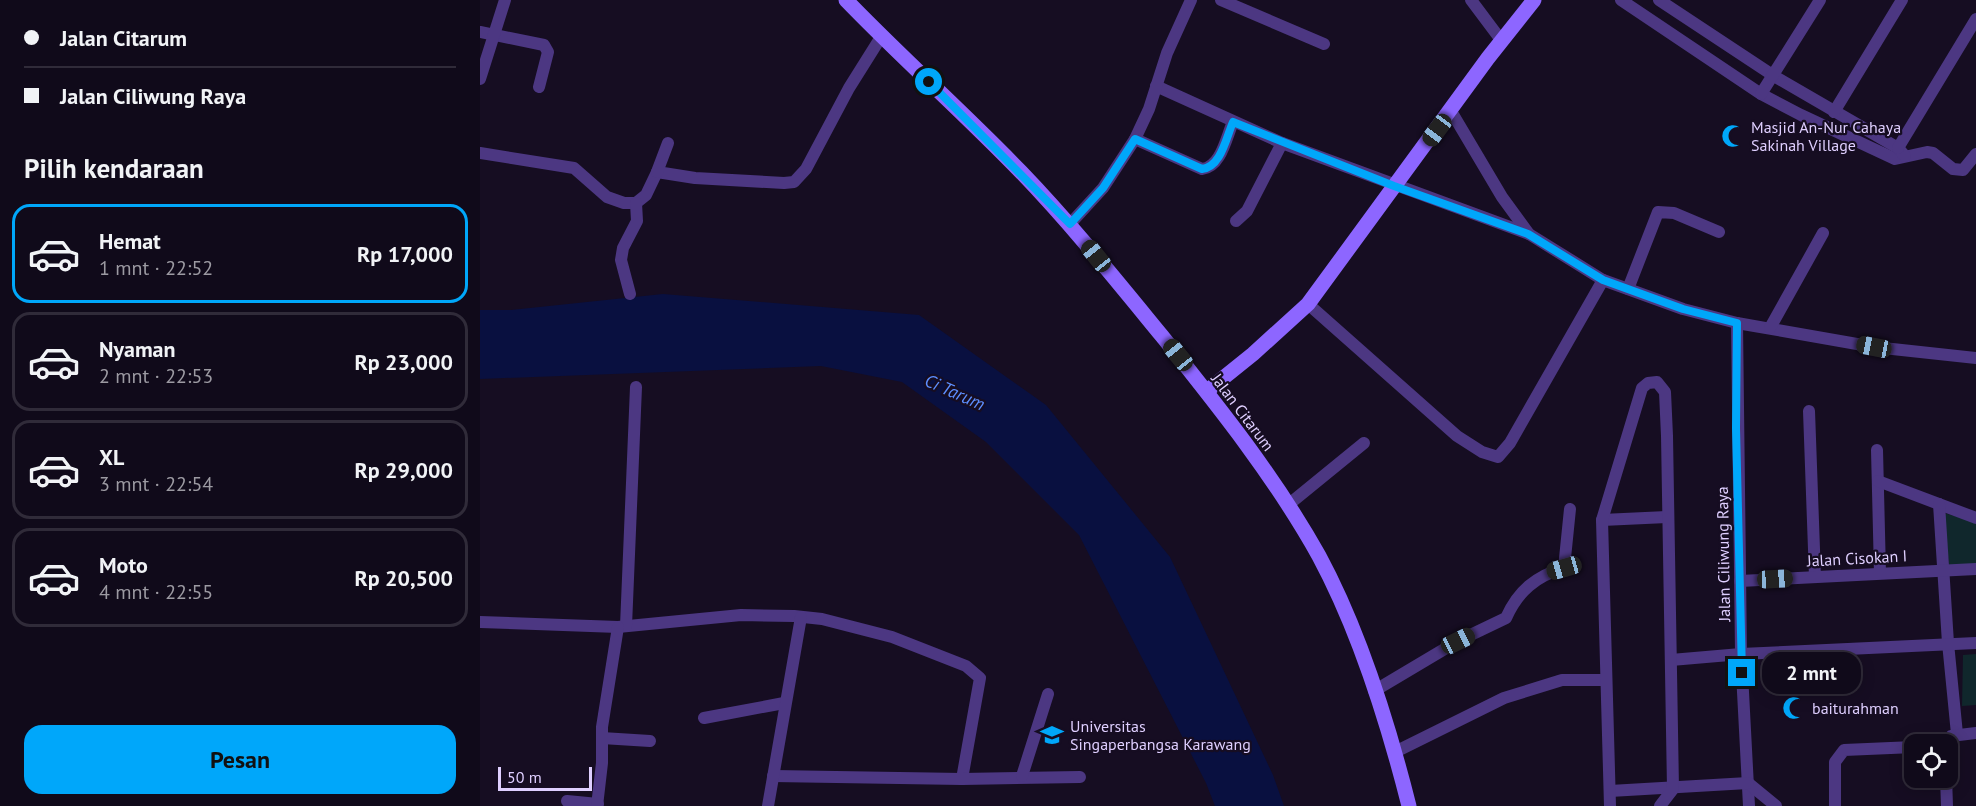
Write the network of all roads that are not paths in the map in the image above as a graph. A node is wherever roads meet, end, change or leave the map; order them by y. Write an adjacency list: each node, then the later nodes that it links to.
1 (505, 0): 12 (street)
2 (846, 0): 13 (street, Jalan Citarum)
3 (1191, 0): 18 (street)
4 (1221, 0): 15 (street)
5 (1471, 0): 14 (street)
6 (1534, 0): 14 (street)
7 (1621, 0): 20 (street)
8 (1659, 0): 16 (street)
9 (1820, 0): 16 (street)
10 (1902, 0): 22 (street)
11 (1976, 19): 27 (street)
12 (486, 33): 17 (street); 19 (street)
13 (881, 37): 30 (street); 34 (street, Jalan Citarum)
14 (1502, 40): 21 (street)
15 (1324, 44)
16 (1774, 76): 20 (street); 22 (street)
17 (480, 79)
18 (1156, 86): 23 (street); 24 (street)
19 (539, 87)
20 (1761, 94): 27 (street)
21 (1451, 111): 31 (street); 37 (street)
22 (1834, 112): 27 (street)
23 (1233, 122): 24 (street); 26 (street)
24 (1135, 139): 34 (street)
25 (668, 143): 30 (street)
26 (1282, 143): 31 (street); 33 (street)
27 (1901, 152): 29 (street)
28 (480, 153): 32 (street)
29 (1976, 154)
30 (657, 172): 32 (street)
31 (1394, 186): 37 (street); 41 (street)
32 (636, 203): 40 (street)
33 (1236, 221)
34 (1070, 224): 46 (street, Jalan Citarum)
35 (1719, 232): 39 (street)
36 (1823, 233): 43 (street)
37 (1528, 234): 38 (street)
38 (1603, 280): 39 (street); 41 (street)
39 (1628, 289): 42 (street)
40 (630, 294)
41 (1308, 304): 46 (street)
42 (1737, 323): 43 (street); 61 (street, Jalan Ciliwung Raya)
43 (1770, 328): 44 (street)
44 (1976, 358)
45 (636, 387): 64 (street)
46 (1207, 392): 52 (street, Jalan Citarum)
47 (1809, 411): 60 (street)
48 (1364, 443): 52 (street)
49 (1877, 450): 50 (street)
50 (1878, 481): 51 (street); 59 (street)
51 (1939, 504): 55 (street); 58 (street)
52 (1288, 505): 70 (street, Jalan Citarum)
53 (1570, 509): 70 (street)
54 (1667, 517): 56 (street); 56 (street); 68 (street)
55 (1976, 518)
56 (1602, 520): 69 (street)
57 (1976, 569): 58 (street, Jalan Cisokan I)
58 (1943, 570): 59 (street, Jalan Cisokan I); 65 (street)
59 (1880, 573): 60 (street, Jalan Cisokan I)
60 (1815, 577): 61 (street, Jalan Cisokan I)
61 (1740, 580): 67 (street, Jalan Ciliwung Raya)
62 (801, 617): 64 (street); 72 (street); 83 (street)
63 (480, 622): 64 (street)
64 (622, 626): 76 (street)
65 (1948, 643): 66 (street); 67 (street); 75 (street)
66 (1976, 643)
67 (1741, 654): 68 (street); 84 (street, Jalan Ciliwung Raya)
68 (1671, 660): 86 (street)
69 (1606, 680): 79 (street); 87 (street)
70 (1374, 691): 79 (street, Jalan Citarum)
71 (1048, 694): 81 (street)
72 (784, 703): 73 (street); 80 (street)
73 (704, 718)
74 (1976, 733): 75 (street)
75 (1958, 734)
76 (602, 738): 77 (street); 89 (street)
77 (650, 741)
78 (1904, 747): 96 (street)
79 (1395, 752): 91 (street, Jalan Citarum)
80 (773, 776): 83 (street); 90 (street)
81 (1022, 776): 82 (street); 83 (street)
82 (1080, 777)
83 (962, 779)
84 (1748, 783): 86 (street); 94 (street, Jalan Ciliwung Raya); 95 (street)
85 (1946, 788): 97 (street)
86 (1673, 789): 87 (street); 93 (street)
87 (1610, 790): 92 (street)
88 (567, 801): 89 (street)
89 (598, 805)
90 (768, 806)
91 (1409, 806)
92 (1610, 806)
93 (1660, 806)
94 (1749, 806)
95 (1776, 806)
96 (1835, 806)
97 (1947, 806)

